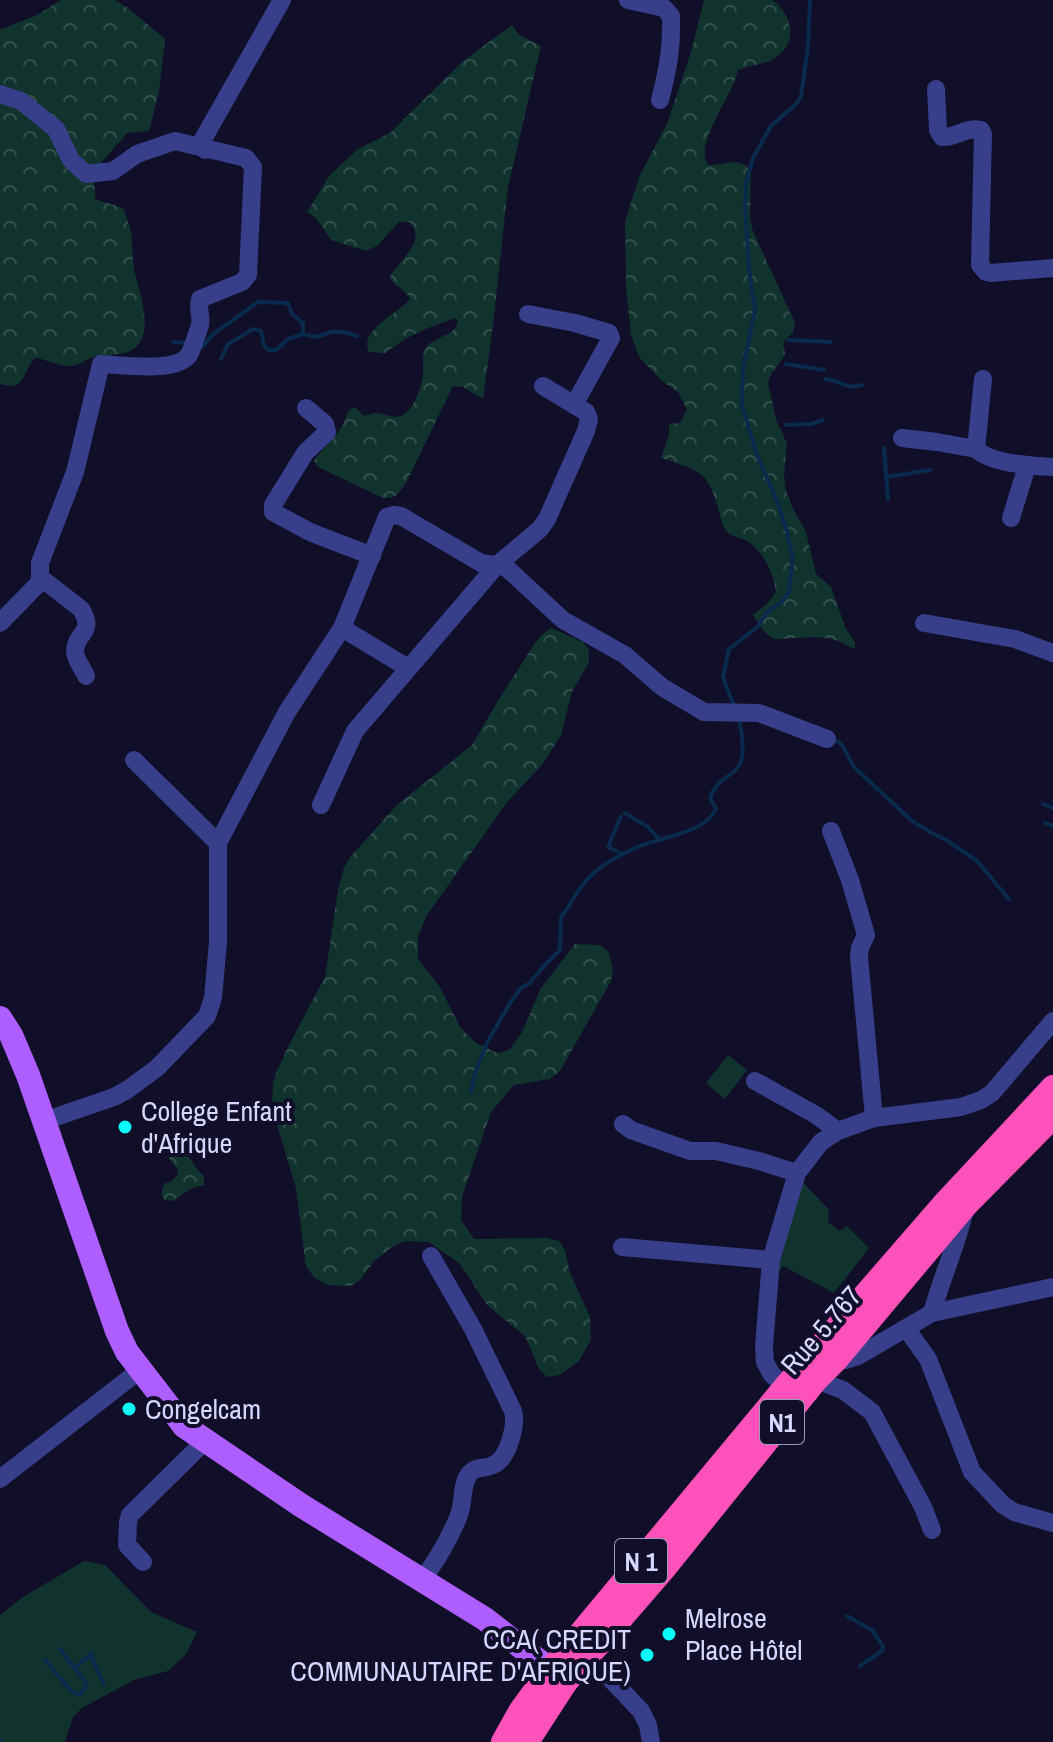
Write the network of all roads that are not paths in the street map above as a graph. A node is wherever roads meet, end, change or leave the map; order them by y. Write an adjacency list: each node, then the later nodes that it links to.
1 (282, 0): 6 (street)
2 (628, 0): 5 (street)
3 (936, 89): 7 (street)
4 (0, 94): 6 (street)
5 (660, 100)
6 (205, 150): 20 (street)
7 (1053, 268)
8 (528, 314): 11 (street)
9 (983, 379): 14 (street)
10 (543, 386): 11 (street)
11 (574, 405): 19 (street)
12 (306, 408): 18 (street)
13 (902, 438): 14 (street)
14 (976, 449): 15 (street)
15 (1027, 466): 16 (street); 17 (street)
16 (1053, 467)
17 (1011, 518)
18 (372, 556): 19 (street); 23 (street)
19 (497, 565): 25 (street); 27 (street)
20 (41, 578): 21 (street); 26 (street)
21 (0, 623)
22 (924, 623): 24 (street)
23 (342, 628): 25 (street); 31 (street)
24 (1053, 653)
25 (408, 668): 29 (street)
26 (86, 676)
27 (827, 739)
28 (134, 760): 31 (street)
29 (321, 805)
30 (831, 831): 37 (street)
31 (218, 843): 38 (street)
32 (0, 1018): 38 (main road)
33 (1053, 1021): 37 (street)
34 (755, 1081): 40 (street)
35 (1053, 1087): 52 (highway, N 1)
36 (1053, 1117): 42 (highway, Rue 5.767 / N1)
37 (874, 1118): 40 (street)
38 (44, 1121): 50 (main road)
39 (623, 1124): 41 (street)
40 (838, 1131): 41 (street)
41 (797, 1173): 45 (street)
42 (966, 1205): 47 (street); 49 (highway, Rue 5.767 / N1)
43 (622, 1247): 45 (street)
44 (431, 1256): 58 (street)
45 (771, 1260): 52 (street)
46 (1053, 1287): 47 (street)
47 (932, 1313): 48 (street)
48 (906, 1328): 49 (street); 55 (street)
49 (836, 1360): 51 (highway, Rue 5.767 / N1)
50 (140, 1370): 53 (main road); 54 (street)
51 (816, 1380): 56 (street); 59 (highway, Rue 5.767 / N1)
52 (786, 1386): 60 (highway, N 1)
53 (205, 1441): 57 (street); 58 (main road)
54 (0, 1479)
55 (1053, 1523)
56 (932, 1530)
57 (143, 1562)
58 (422, 1580): 60 (main road)
59 (589, 1656): 60 (highway, Rue 5.767 / N1); 63 (street)
60 (558, 1676): 61 (highway, N 1); 62 (highway, Rue 5.767 / N1)
61 (503, 1742)
62 (527, 1742)
63 (651, 1742)

